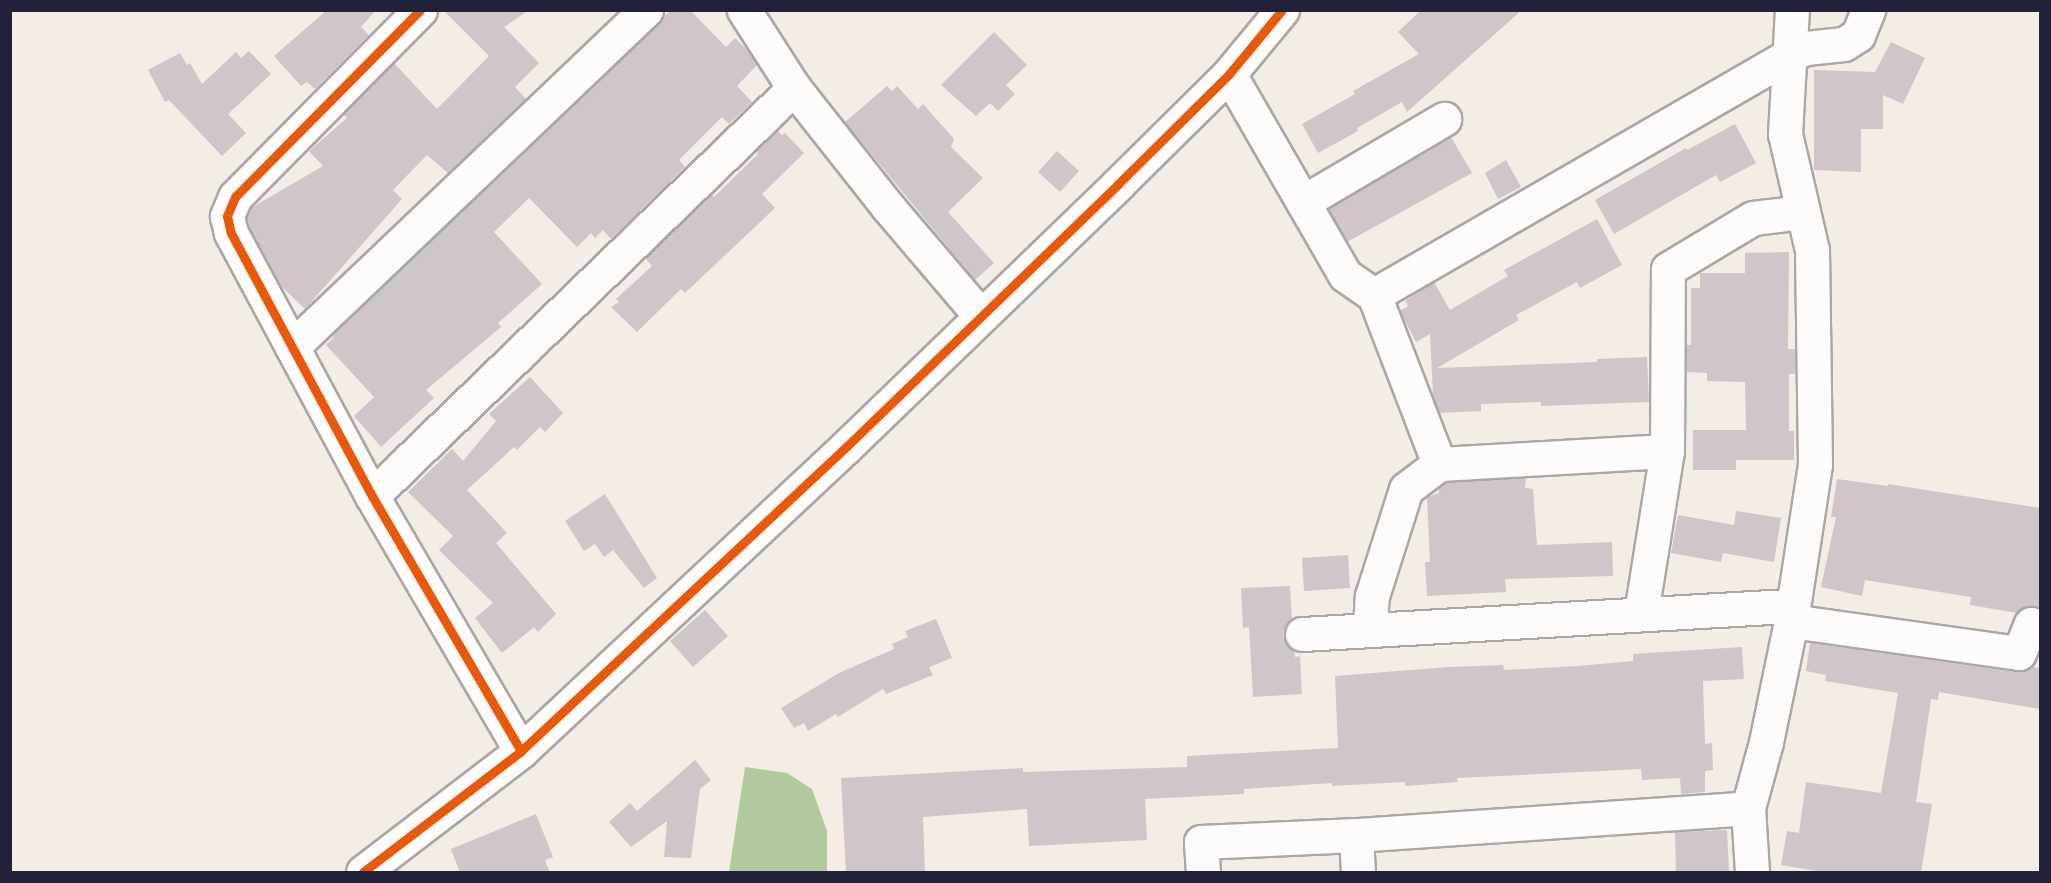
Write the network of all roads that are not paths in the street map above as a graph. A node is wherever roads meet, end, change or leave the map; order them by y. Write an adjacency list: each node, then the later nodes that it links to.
1 (420, 10): 15 (street)
2 (646, 10): 15 (street)
3 (744, 10): 9 (street)
4 (1282, 10): 8 (street)
5 (1792, 10): 7 (street)
6 (1868, 10): 7 (street)
7 (1790, 54): 12 (street); 13 (street)
8 (1229, 74): 11 (street); 14 (street)
9 (794, 88): 14 (street); 18 (street)
10 (1444, 119): 11 (street)
11 (1303, 201): 13 (street)
12 (1802, 212): 16 (street); 20 (street)
13 (1374, 295): 17 (street)
14 (980, 315): 24 (street)
15 (292, 347): 18 (street)
16 (1667, 452): 17 (street); 19 (street)
17 (1439, 464): 22 (street)
18 (372, 495): 24 (street)
19 (1641, 613): 20 (street); 22 (street)
20 (1792, 614): 21 (street); 25 (street)
21 (2040, 626)
22 (1370, 629): 23 (street)
23 (1302, 634)
24 (521, 751): 27 (street)
25 (1748, 808): 26 (street); 30 (street)
26 (1356, 835): 28 (street); 29 (street)
27 (363, 873)
28 (1203, 873)
29 (1358, 873)
30 (1752, 873)

